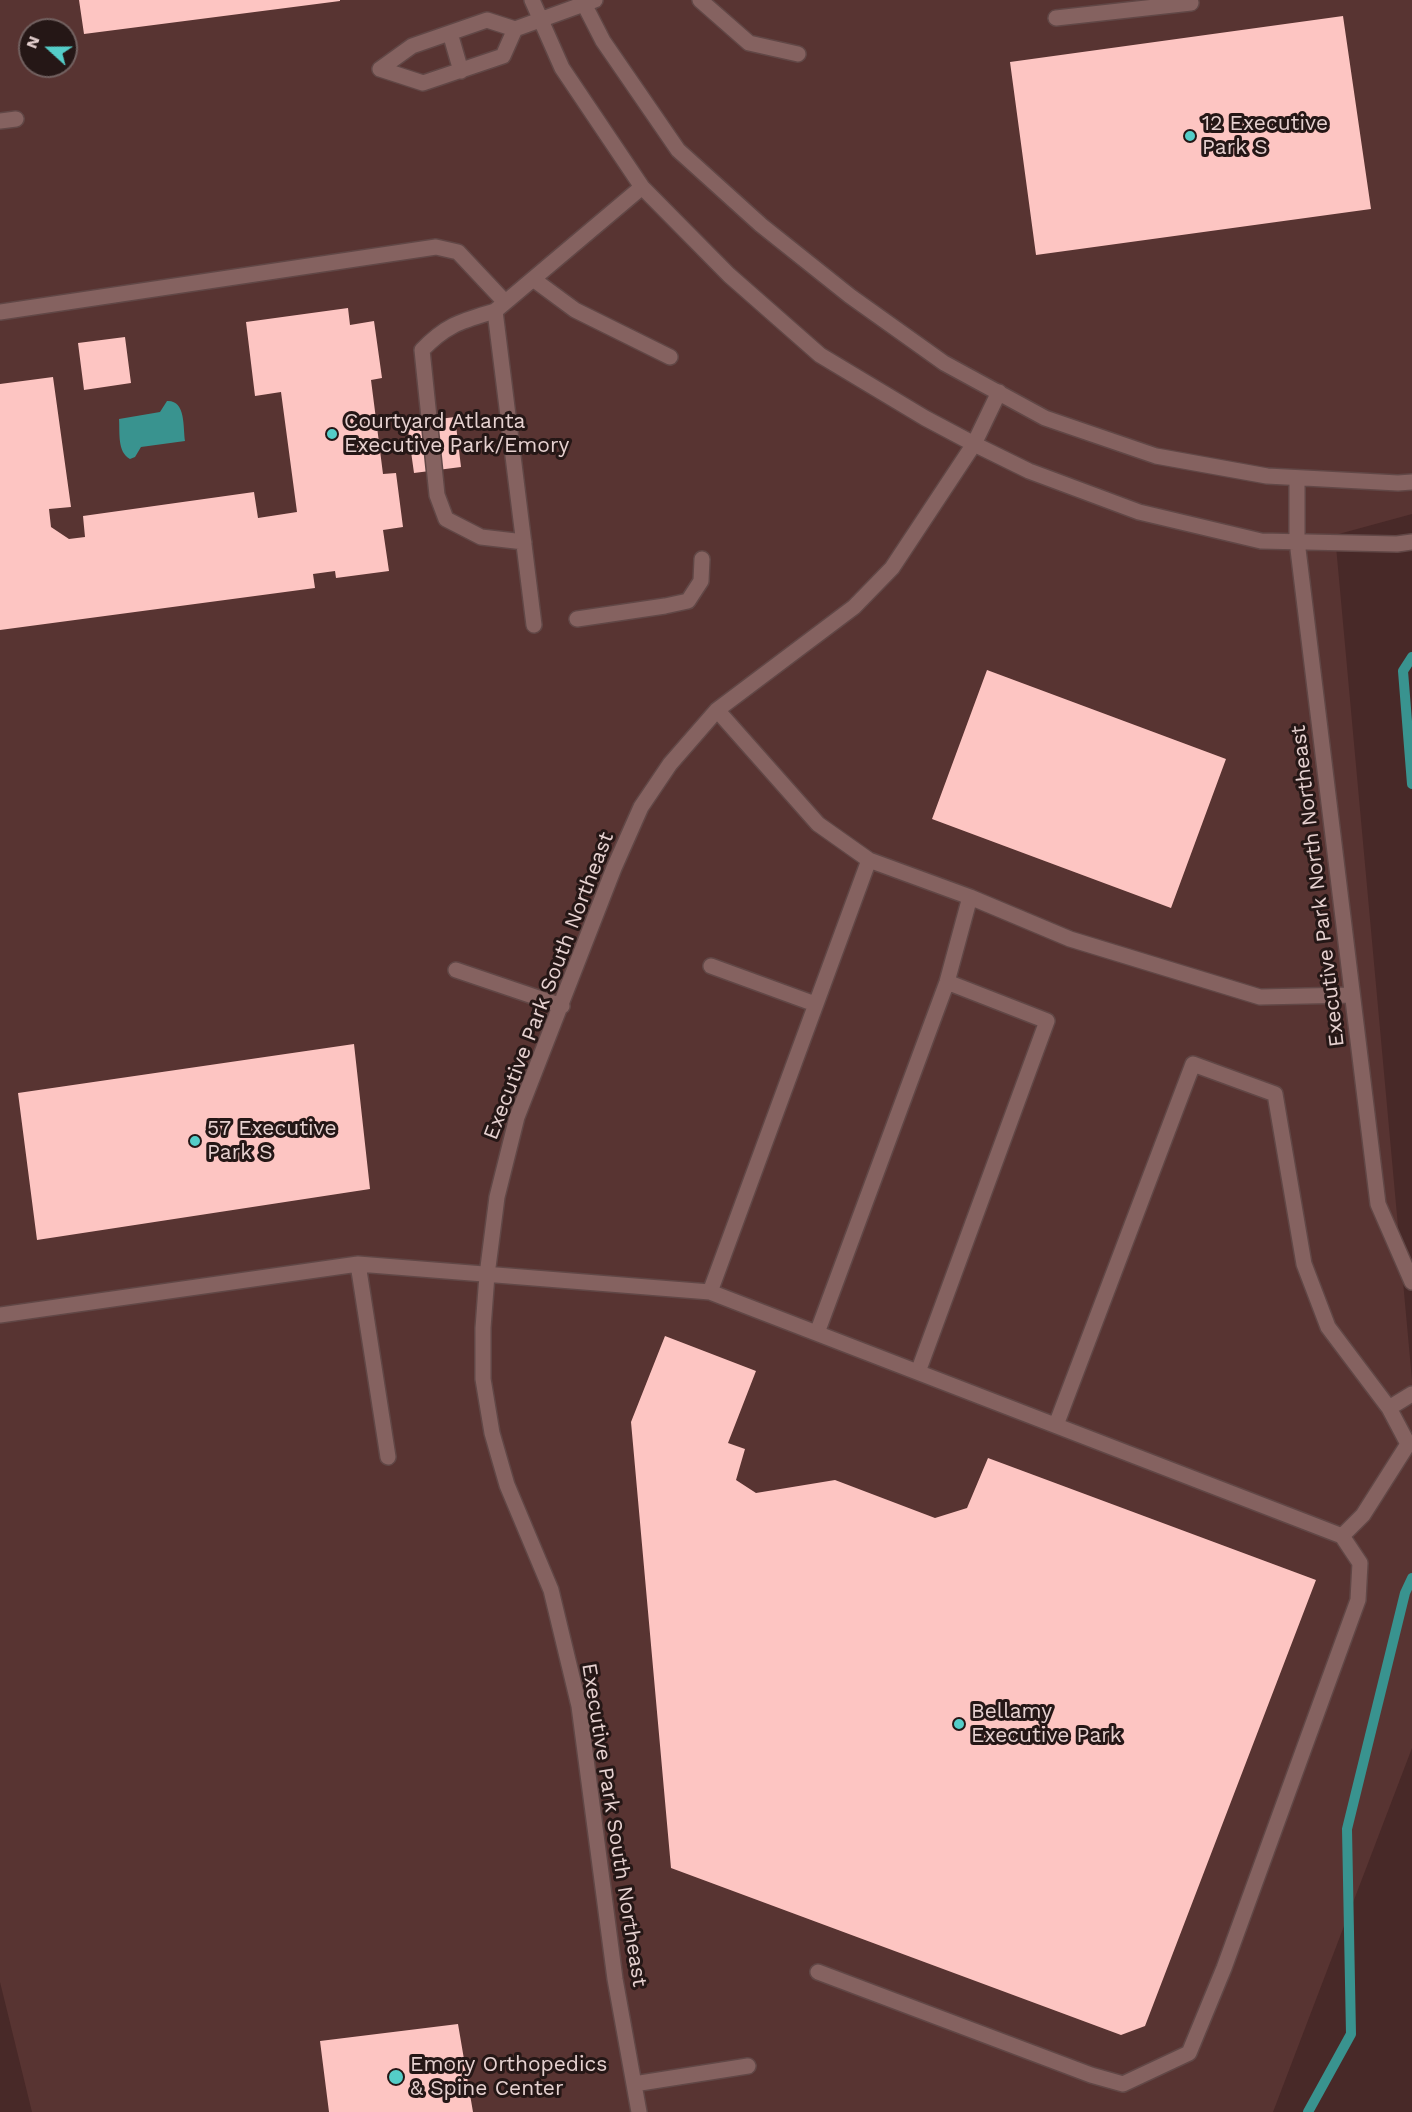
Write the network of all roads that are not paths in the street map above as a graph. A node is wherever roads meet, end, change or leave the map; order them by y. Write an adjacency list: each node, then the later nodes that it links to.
1 (532, 0): 6 (street)
2 (700, 0): 9 (street)
3 (587, 1): 6 (street); 16 (street)
4 (1191, 3): 5 (street)
5 (1056, 18)
6 (539, 20): 7 (street); 11 (street)
7 (514, 29): 8 (street); 10 (street)
8 (450, 33): 10 (street); 10 (street)
9 (798, 54)
10 (461, 71)
11 (642, 187): 12 (street); 17 (street)
12 (533, 279): 13 (street); 15 (street)
13 (500, 306): 14 (street); 20 (street); 20 (street)
14 (0, 312)
15 (670, 357)
16 (999, 393): 17 (street, Executive Park South Northeast); 18 (street)
17 (974, 444): 21 (street); 26 (street, Executive Park South Northeast)
18 (1297, 478): 19 (street); 21 (street, Executive Park North Northeast)
19 (1412, 482)
20 (524, 542): 25 (street)
21 (1297, 542): 22 (street); 32 (street, Executive Park North Northeast)
22 (1412, 542)
23 (702, 559): 24 (street)
24 (577, 619)
25 (534, 626)
26 (717, 710): 27 (street); 34 (street, Executive Park South Northeast)
27 (869, 860): 28 (street); 33 (street)
28 (970, 897): 31 (street); 32 (street)
29 (711, 966): 33 (street)
30 (456, 970): 34 (street)
31 (947, 982): 40 (street); 41 (street)
32 (1352, 995): 37 (street, Executive Park North Northeast)
33 (815, 1004): 38 (street)
34 (562, 1005): 36 (street, Executive Park South Northeast)
35 (358, 1264): 36 (street); 39 (street); 45 (street)
36 (486, 1275): 38 (street); 49 (street, Executive Park South Northeast)
37 (1412, 1282)
38 (710, 1292): 40 (street)
39 (0, 1315)
40 (817, 1333): 41 (street)
41 (918, 1372): 44 (street)
42 (1412, 1394): 43 (street)
43 (1389, 1407): 44 (street); 46 (street)
44 (1056, 1425): 46 (street)
45 (388, 1456)
46 (1342, 1536): 47 (street)
47 (818, 1972)
48 (748, 2066): 49 (street)
49 (634, 2084): 50 (street, Executive Park South Northeast)
50 (639, 2112)

